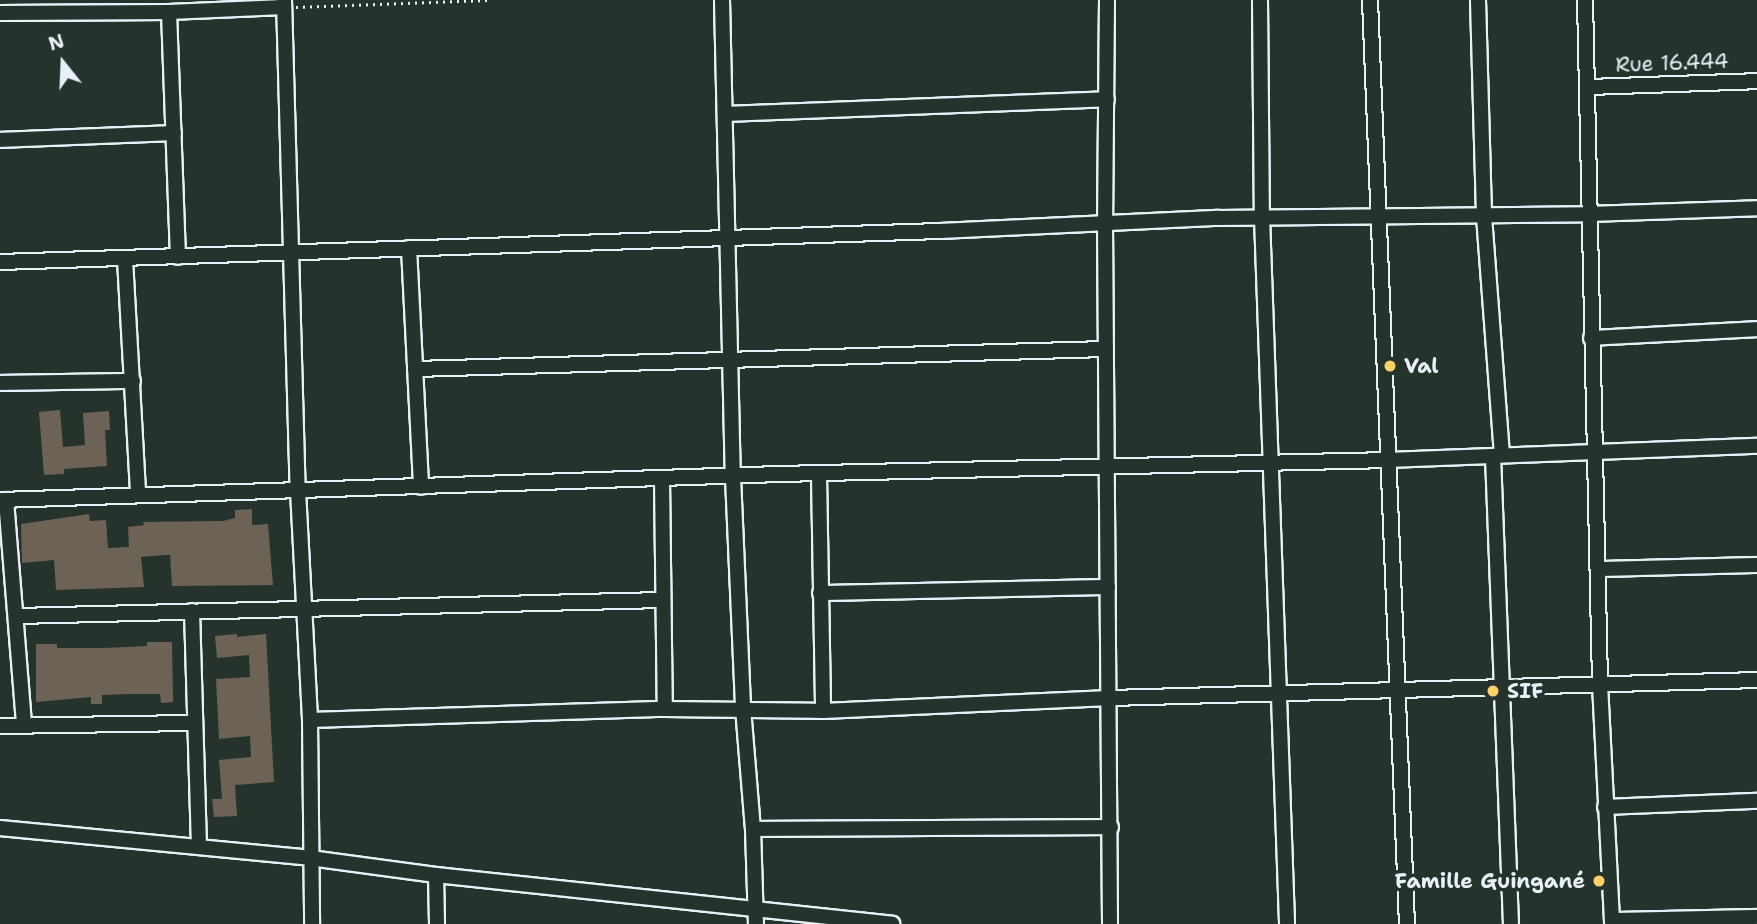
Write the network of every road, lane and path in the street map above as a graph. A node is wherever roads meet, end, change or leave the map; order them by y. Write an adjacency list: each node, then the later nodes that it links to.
1 (488, 0): 8 (path)
2 (722, 0): 14 (street)
3 (1107, 0): 13 (street)
4 (1259, 0): 21 (street)
5 (1370, 0): 19 (street)
6 (1478, 0): 20 (street)
7 (1585, 0): 12 (street)
8 (284, 4): 10 (street); 25 (street)
9 (1, 9): 10 (street)
10 (169, 12): 15 (street)
11 (1757, 81): 12 (street, Rue 16.444)
12 (1589, 87): 18 (street)
13 (1107, 99): 14 (street); 22 (street)
14 (724, 114): 23 (street)
15 (174, 133): 16 (street); 26 (street)
16 (0, 139)
17 (1757, 208): 18 (street)
18 (1589, 214): 20 (street); 30 (street)
19 (1380, 216): 20 (street); 21 (street); 39 (street)
20 (1484, 216): 38 (street)
21 (1262, 217): 22 (street); 40 (street)
22 (1105, 224): 23 (street); 31 (street)
23 (729, 238): 24 (street); 32 (street)
24 (409, 248): 25 (street); 33 (street)
25 (291, 252): 26 (street); 46 (street)
26 (177, 257): 27 (street)
27 (125, 259): 28 (street); 34 (street)
28 (0, 262)
29 (1757, 328): 30 (street)
30 (1591, 338): 37 (street)
31 (1106, 349): 32 (street); 41 (street)
32 (732, 359): 33 (street); 43 (street)
33 (415, 369): 45 (street)
34 (133, 380): 35 (street); 47 (street)
35 (0, 383)
36 (1757, 446): 37 (street)
37 (1595, 450): 38 (street); 50 (street)
38 (1497, 456): 39 (street); 59 (street)
39 (1388, 460): 40 (street); 60 (street)
40 (1269, 463): 41 (street); 61 (street)
41 (1108, 467): 42 (street); 51 (street)
42 (819, 475): 43 (street); 52 (street)
43 (733, 477): 44 (street); 63 (street)
44 (662, 479): 45 (street); 53 (street)
45 (421, 487): 46 (street)
46 (299, 490): 47 (street); 54 (street)
47 (138, 495): 48 (street)
48 (3, 500): 56 (street)
49 (1757, 565): 50 (street)
50 (1600, 569): 58 (street)
51 (1108, 587): 52 (street); 62 (street)
52 (820, 593): 65 (street)
53 (663, 600): 54 (street); 64 (street)
54 (303, 607): 55 (street); 66 (street)
55 (192, 611): 56 (street); 67 (street)
56 (17, 616): 68 (street)
57 (1757, 680): 58 (street)
58 (1600, 684): 59 (street); 71 (street)
59 (1503, 686): 60 (street); 87 (street)
60 (1398, 690): 61 (street); 86 (street)
61 (1279, 693): 62 (street); 85 (street)
62 (1110, 698): 65 (street); 72 (street)
63 (743, 708): 64 (street); 65 (street); 74 (street)
64 (665, 709): 66 (street)
65 (822, 710)
66 (310, 720): 76 (street)
67 (194, 723): 68 (street); 75 (street)
68 (24, 725): 69 (street)
69 (0, 726)
70 (1757, 801): 71 (street)
71 (1605, 807): 80 (street)
72 (1111, 827): 74 (street); 84 (street)
73 (0, 828): 75 (street)
74 (753, 829): 78 (street)
75 (199, 847): 76 (street)
76 (310, 858): 77 (street); 81 (street)
77 (436, 875): 78 (street); 82 (street)
78 (757, 917): 83 (street)
79 (1757, 917): 80 (street)
80 (1612, 922)
81 (312, 924)
82 (436, 924)
83 (892, 924)
84 (1110, 924)
85 (1287, 924)
86 (1407, 924)
87 (1511, 924)

